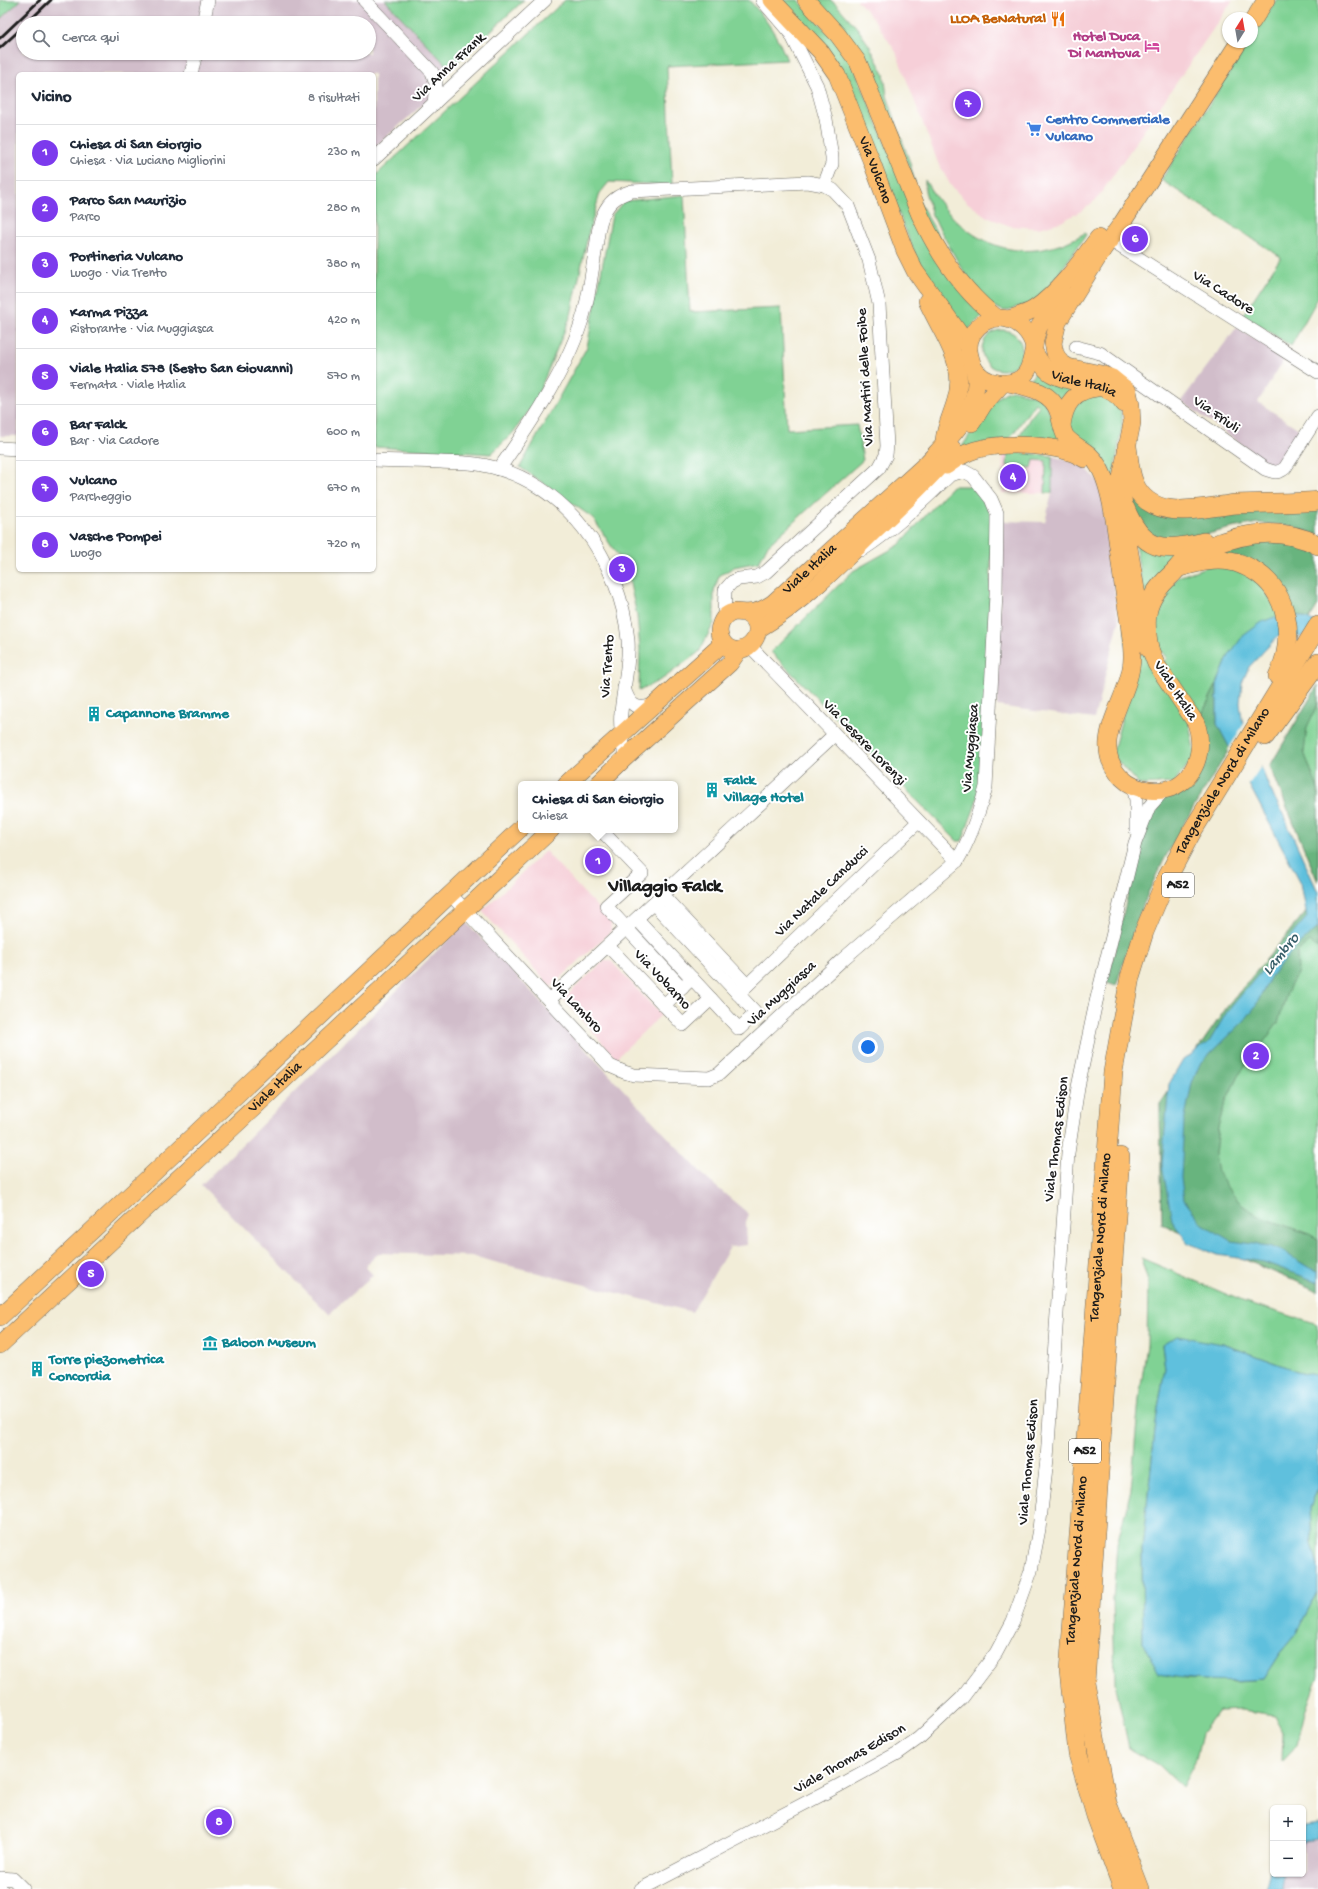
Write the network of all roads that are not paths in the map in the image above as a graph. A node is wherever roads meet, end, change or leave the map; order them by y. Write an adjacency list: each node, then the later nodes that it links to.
1 (208, 0): 11 (street)
2 (364, 0): 16 (street)
3 (545, 0): 17 (street, Via Anna Frank)
4 (762, 0): 20 (street)
5 (772, 0): 22 (main road, Via Vulcano)
6 (806, 0): 23 (main road, Via Vulcano)
7 (1254, 0): 9 (main road)
8 (1266, 0): 10 (main road)
9 (1246, 12)
10 (1258, 13)
11 (205, 16)
12 (1222, 48): 23 (main road)
13 (1235, 48): 21 (main road, Viale Italia)
14 (194, 60): 15 (street)
15 (191, 72)
16 (432, 72): 17 (street); 18 (street)
17 (465, 74): 18 (street, Via Anna Frank)
18 (434, 104): 19 (street, Via Anna Frank)
19 (376, 157)
20 (824, 185): 40 (street, Via Martiri delle Foibe); 48 (street, Via Martiri delle Foibe)
21 (1106, 246): 26 (main road, Viale Italia); 28 (street, Via Cadore); 31 (main road)
22 (915, 271): 24 (main road, Via Vulcano); 34 (main road)
23 (1002, 319): 24 (main road); 26 (main road, Viale Italia)
24 (969, 347): 27 (main road, Viale Italia)
25 (1076, 347): 32 (street, Via Friuli)
26 (1034, 350): 29 (main road, Viale Italia); 30 (main road, Viale Italia)
27 (972, 365): 29 (main road, Viale Italia); 34 (main road, Viale Italia)
28 (1318, 372)
29 (1006, 383): 33 (main road, Viale Italia); 41 (main road, Viale Italia)
30 (1100, 388): 31 (main road, Viale Italia); 33 (main road)
31 (1132, 416): 35 (main road, Viale Italia)
32 (1318, 416)
33 (1062, 425): 39 (main road, Viale Italia)
34 (943, 446): 48 (main road, Viale Italia)
35 (1127, 446): 42 (highway); 43 (main road, Viale Italia)
36 (0, 448): 37 (street)
37 (16, 449)
38 (376, 460): 40 (street, Via Trento)
39 (1100, 468): 41 (main road); 64 (main road, Viale Italia)
40 (499, 469): 55 (street, Via Trento)
41 (930, 478): 46 (main road, Viale Italia)
42 (1318, 501)
43 (1125, 508): 44 (highway); 53 (main road, Viale Italia)
44 (1318, 538)
45 (1318, 545): 47 (highway)
46 (841, 564): 50 (main road, Viale Italia); 71 (street, Via Muggiasca)
47 (1179, 567): 53 (highway); 57 (highway)
48 (732, 611): 50 (main road); 51 (main road)
49 (1318, 626): 54 (highway)
50 (757, 630): 52 (main road)
51 (721, 639): 52 (main road); 56 (main road)
52 (744, 648): 59 (street, Via Cesare Lorenzi); 60 (main road)
53 (1149, 648): 65 (main road, Viale Italia)
54 (1315, 653): 57 (highway)
55 (624, 688): 56 (street); 58 (street, Via Trento)
56 (656, 704): 58 (main road)
57 (1257, 728): 61 (highway, Tangenziale Nord di Milano / A52)
58 (622, 734): 60 (street, Via Trento); 62 (main road)
59 (834, 735): 66 (street, Via Cesare Lorenzi); 73 (street)
60 (624, 758): 63 (main road)
61 (1228, 779): 83 (highway, Tangenziale Nord di Milano / A52); 83 (highway, Tangenziale Nord di Milano / A52)
62 (569, 781)
63 (601, 781)
64 (1133, 786): 65 (main road, Viale Italia); 70 (street, Viale Thomas Edison)
65 (1164, 790): 70 (street, Viale Thomas Edison)
66 (918, 822): 71 (street, Via Cesare Lorenzi); 80 (street, Via Natale Canducci)
67 (518, 831): 72 (main road, Viale Italia)
68 (548, 833): 74 (main road, Viale Italia)
69 (604, 833): 76 (street)
70 (1134, 843): 90 (street, Viale Thomas Edison)
71 (957, 861): 85 (street, Via Muggiasca)
72 (451, 895): 74 (street, Via Lambro); 86 (main road, Viale Italia)
73 (658, 900): 75 (street); 80 (street)
74 (466, 911): 82 (street, Via Lambro); 87 (main road, Viale Italia)
75 (637, 919): 76 (street); 78 (street)
76 (627, 929): 77 (street); 79 (street)
77 (608, 946): 82 (street); 84 (street, Via Vobarno)
78 (692, 978): 79 (street); 81 (street)
79 (682, 988): 84 (street)
80 (742, 990): 81 (street)
81 (711, 999): 84 (street, Via Vobarno)
82 (549, 1000): 85 (street, Via Lambro)
83 (1131, 1000): 91 (highway, Tangenziale Nord di Milano / A52); 92 (highway, Tangenziale Nord di Milano / A52)
84 (664, 1005)
85 (709, 1078)
86 (0, 1317)
87 (0, 1345)
88 (0, 1878): 89 (street)
89 (23, 1889)
90 (641, 1889)
91 (1124, 1889)
92 (1140, 1889)

